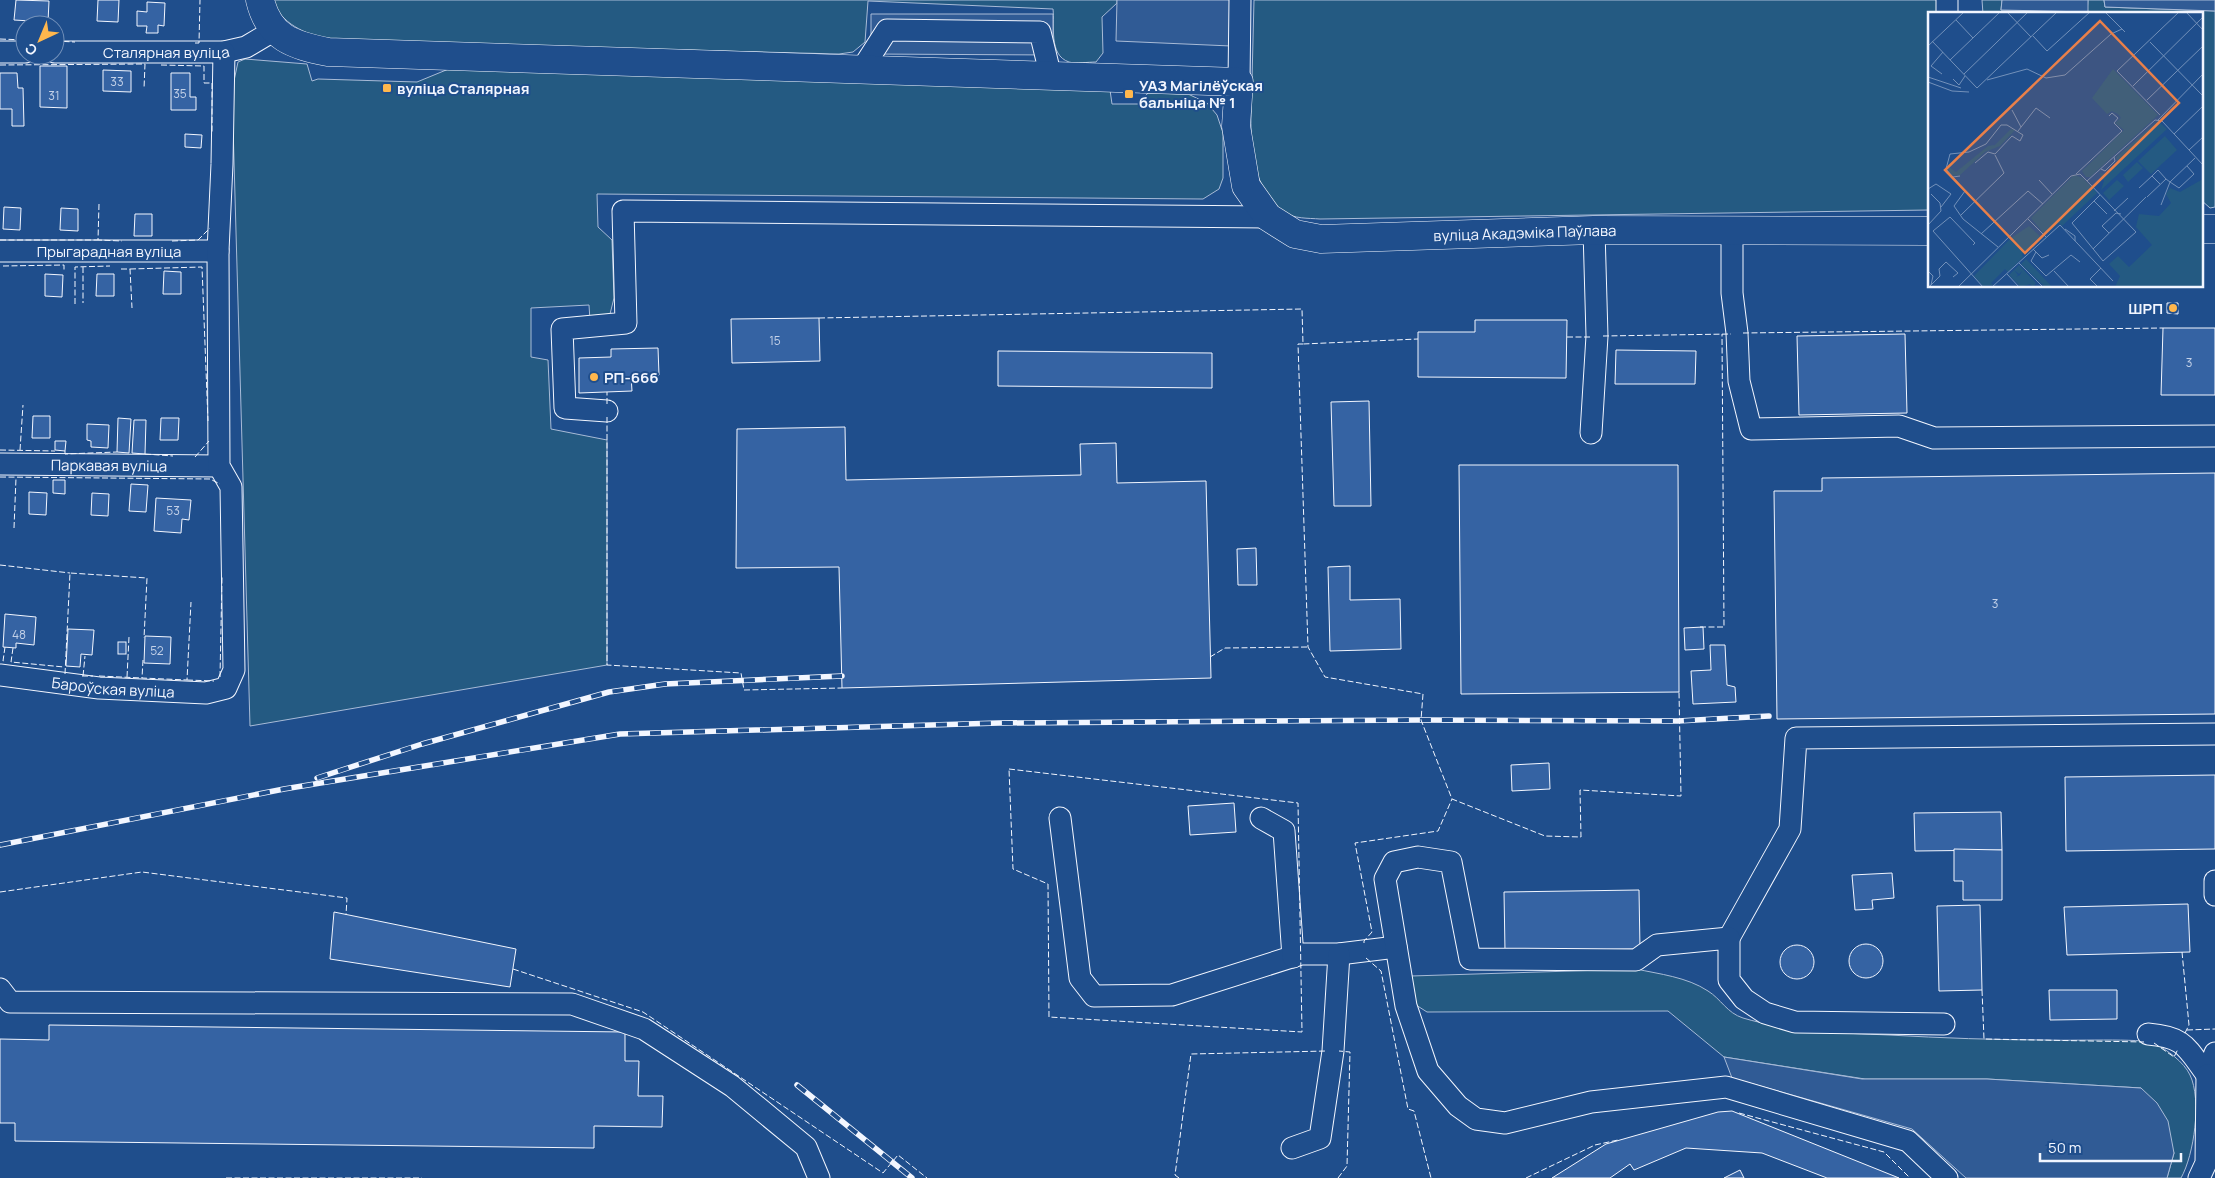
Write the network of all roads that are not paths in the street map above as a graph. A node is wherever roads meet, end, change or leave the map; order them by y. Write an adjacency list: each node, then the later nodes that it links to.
1 (260, 0): 3 (main road)
2 (1240, 0): 10 (street)
3 (274, 31): 7 (street, Сталярная вуліца); 8 (main road)
4 (0, 52): 5 (street)
5 (15, 52)
6 (65, 52): 7 (street, Сталярная вуліца)
7 (224, 52): 18 (street)
8 (862, 69): 9 (main road); 9 (street)
9 (1051, 78): 10 (main road)
10 (1239, 82): 11 (main road, вуліца Акадэміка Паўлава)
11 (1268, 217): 14 (main road, вуліца Акадэміка Паўлава); 19 (street)
12 (2202, 229): 13 (main road)
13 (2215, 229)
14 (1594, 230): 15 (main road, вуліца Акадэміка Паўлава); 20 (street)
15 (1732, 230): 16 (main road, вуліца Акадэміка Паўлава); 21 (street)
16 (1928, 231)
17 (0, 251): 18 (street, Прыгарадная вуліца)
18 (218, 251): 23 (street)
19 (607, 411)
20 (1591, 433)
21 (2215, 436)
22 (0, 464): 23 (street, Паркавая вуліца)
23 (219, 466): 24 (street, Бароўская вуліца)
24 (0, 675)
25 (2215, 734): 30 (street)
26 (1060, 818): 33 (street)
27 (1261, 818): 33 (street)
28 (2215, 881): 29 (street)
29 (2215, 895)
30 (1729, 938): 31 (street); 35 (street)
31 (1396, 946): 32 (street); 41 (street)
32 (1339, 954): 33 (street); 39 (street)
33 (1293, 957)
34 (0, 989): 40 (street)
35 (1944, 1024)
36 (2148, 1034): 38 (street)
37 (2215, 1053): 38 (street)
38 (2208, 1075): 42 (street)
39 (1292, 1148)
40 (819, 1178)
41 (1947, 1178)
42 (2199, 1178)

